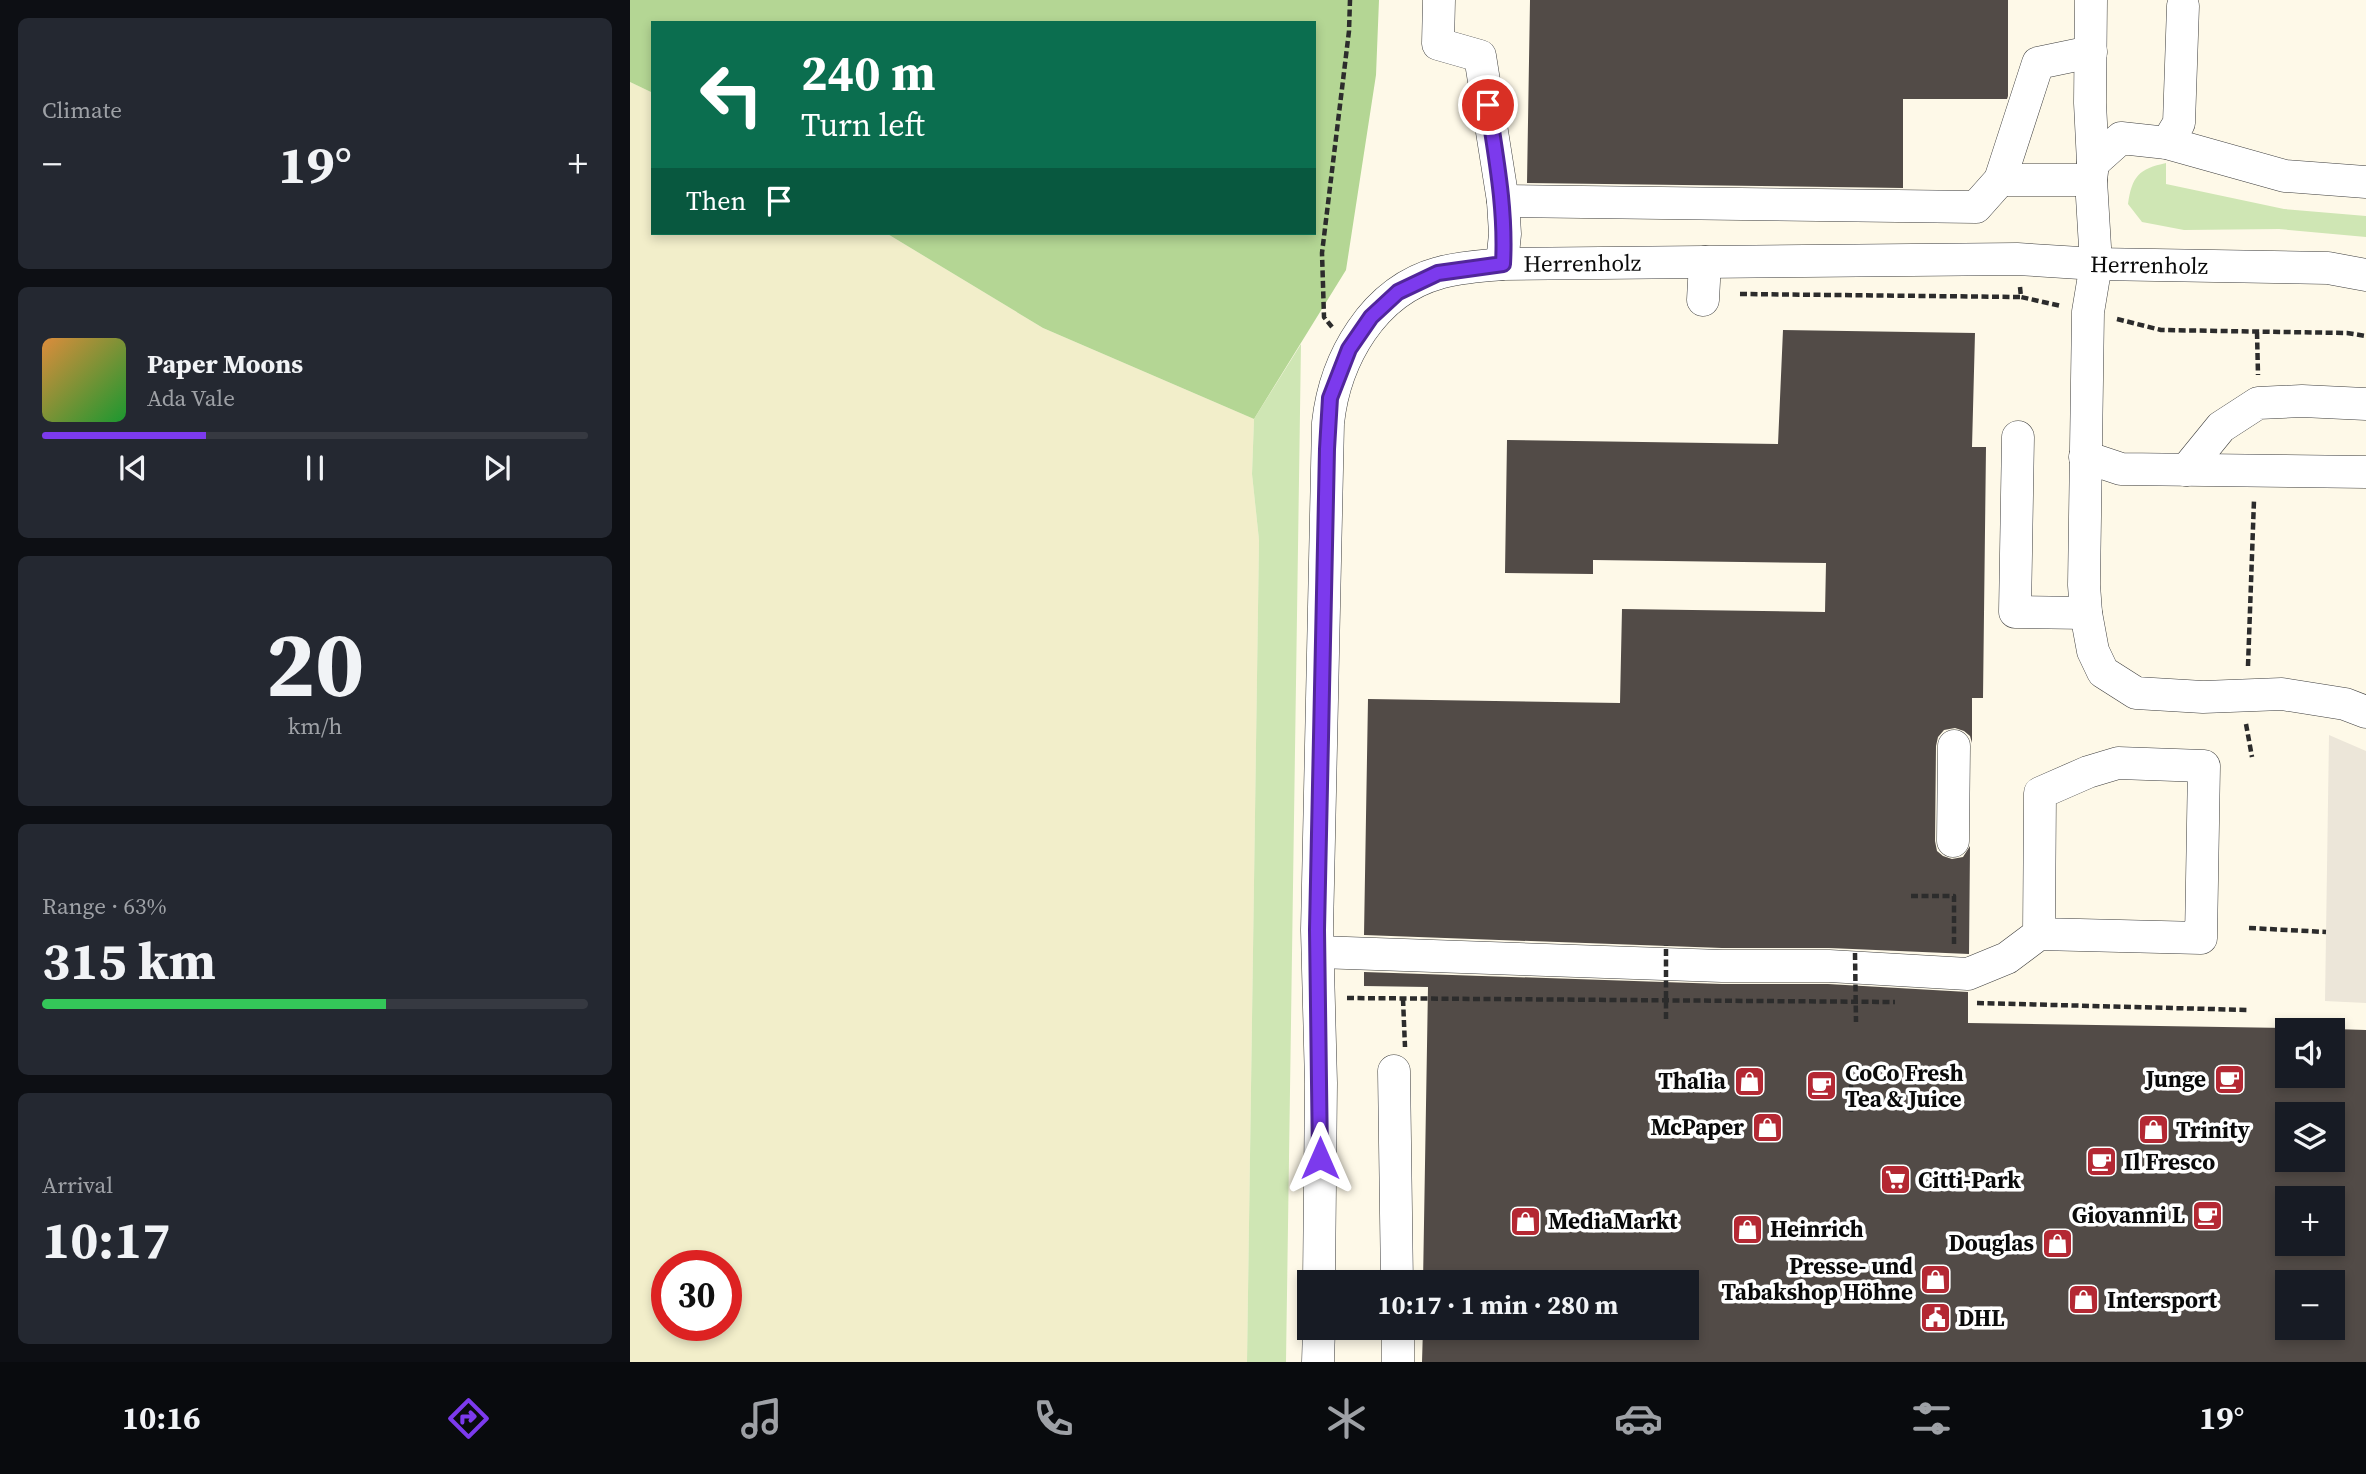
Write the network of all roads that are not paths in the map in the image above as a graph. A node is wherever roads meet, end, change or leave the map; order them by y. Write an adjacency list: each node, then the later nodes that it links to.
1 (1439, 0): 9 (street)
2 (2091, 0): 4 (street)
3 (2183, 6): 5 (street)
4 (2091, 52): 6 (street); 7 (street)
5 (2167, 143): 6 (street); 8 (street)
6 (2092, 172): 7 (street); 12 (street)
7 (2000, 180): 9 (street)
8 (2366, 182)
9 (1503, 201): 11 (street)
10 (1705, 262): 11 (street, Herrenholz); 12 (street, Herrenholz); 14 (street)
11 (1503, 264): 25 (street, Herrenholz)
12 (2096, 264): 13 (street, Herrenholz); 17 (street)
13 (2366, 275)
14 (1703, 297)
15 (2366, 404): 18 (street)
16 (2018, 437): 20 (street)
17 (2085, 457): 18 (street); 20 (street)
18 (2186, 470): 19 (street)
19 (2366, 472)
20 (2086, 613): 21 (street)
21 (2366, 712)
22 (1954, 746): 23 (street)
23 (1953, 841)
24 (2039, 934): 24 (street); 25 (street)
25 (1318, 952): 27 (street, Herrenholz)
26 (1394, 1071): 28 (street)
27 (1319, 1270)
28 (1397, 1270)
29 (1319, 1340): 31 (street)
30 (1398, 1340): 32 (street)
31 (1318, 1362)
32 (1398, 1362)

